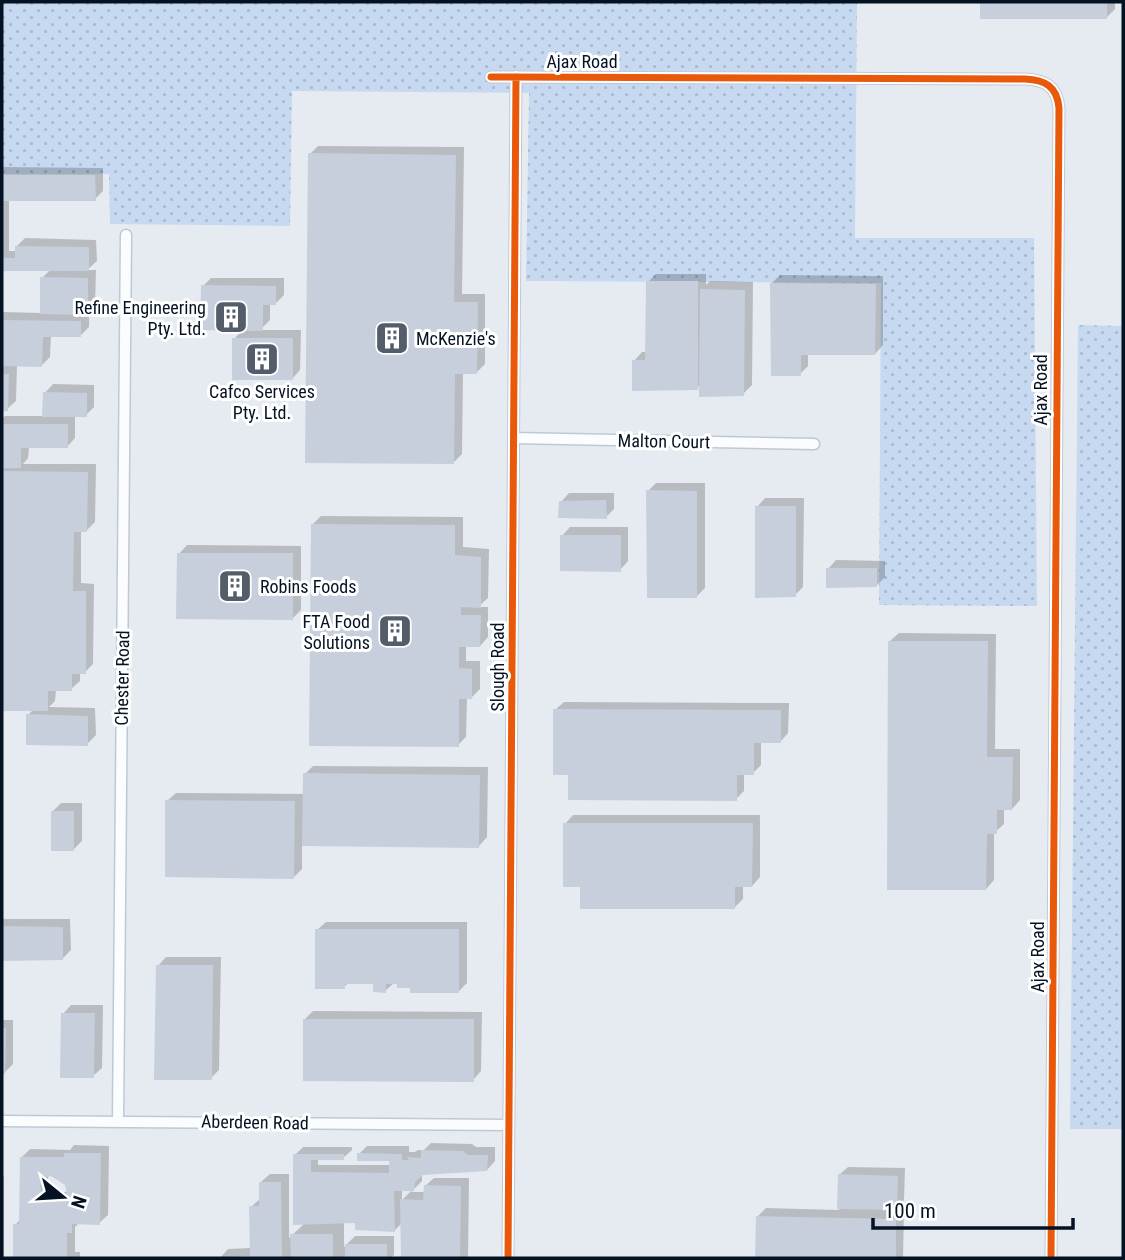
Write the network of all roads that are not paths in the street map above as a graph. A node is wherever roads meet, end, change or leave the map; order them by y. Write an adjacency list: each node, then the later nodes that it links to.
1 (491, 76): 2 (street, Ajax Road)
2 (516, 77): 4 (street, Slough Road); 10 (street, Ajax Road)
3 (126, 235): 7 (street, Chester Road)
4 (514, 438): 5 (street, Malton Court); 8 (street, Slough Road)
5 (814, 444)
6 (2, 1121): 7 (street, Aberdeen Road)
7 (118, 1121): 8 (street, Aberdeen Road)
8 (509, 1125): 9 (street, Slough Road)
9 (508, 1258)
10 (1051, 1258)

